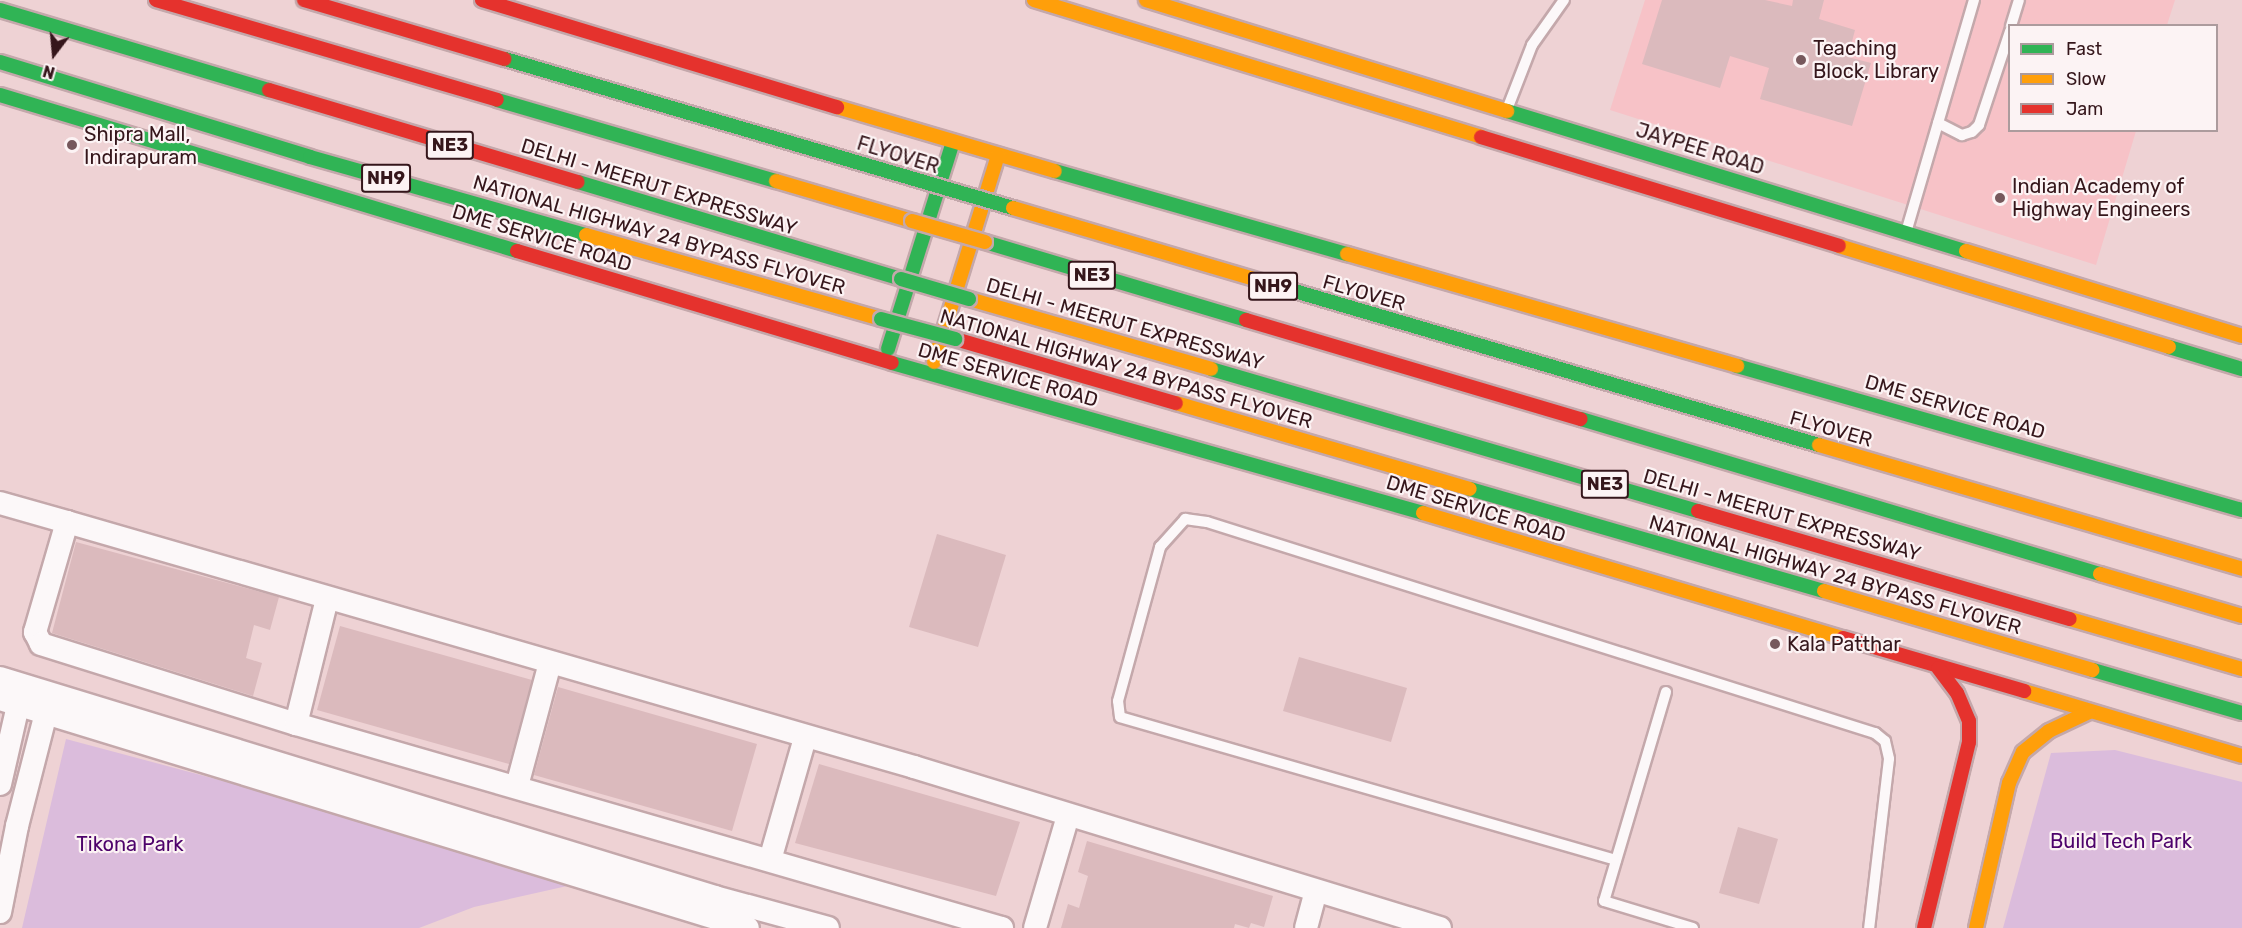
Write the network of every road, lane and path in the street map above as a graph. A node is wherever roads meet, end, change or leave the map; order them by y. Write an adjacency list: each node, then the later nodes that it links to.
1 (156, 0): 32 (main road, DELHI - MEERUT EXPRESSWAY / NE3, bridge)
2 (304, 0): 30 (main road, FLYOVER / NH9, bridge)
3 (482, 0): 19 (main road, DME SERVICE ROAD)
4 (1034, 0): 21 (main road)
5 (1146, 0): 10 (main road, JAYPEE ROAD)
6 (1212, 0): 12 (main road)
7 (1564, 0): 17 (lane)
8 (1974, 0): 18 (lane)
9 (2019, 0): 13 (lane)
10 (1168, 3): 12 (main road, JAYPEE ROAD)
11 (0, 10): 35 (main road, DELHI - MEERUT EXPRESSWAY / NE3, bridge)
12 (1209, 19): 17 (main road, JAYPEE ROAD)
13 (2012, 24)
14 (2008, 37): 18 (lane)
15 (0, 62): 41 (main road, NATIONAL HIGHWAY 24 BYPASS FLYOVER / NH9, bridge)
16 (0, 95): 24 (main road, DME SERVICE ROAD)
17 (1507, 111): 21 (main road, JAYPEE ROAD)
18 (1938, 123): 22 (lane)
19 (952, 142): 20 (main road, DME SERVICE ROAD); 24 (main road)
20 (998, 155): 26 (main road); 28 (main road, DME SERVICE ROAD)
21 (1757, 204): 22 (main road, JAYPEE ROAD); 25 (main road)
22 (1906, 233): 23 (main road, JAYPEE ROAD)
23 (2242, 336)
24 (884, 361): 26 (main road, DME SERVICE ROAD)
25 (2242, 369)
26 (930, 374): 34 (main road, DME SERVICE ROAD)
27 (0, 502): 29 (street)
28 (2242, 510)
29 (67, 522): 31 (street); 42 (street)
30 (2242, 569)
31 (327, 599): 33 (street); 42 (street)
32 (2242, 616)
33 (550, 663): 43 (street); 46 (street)
34 (1938, 668): 40 (main road, DME SERVICE ROAD); 63 (main road)
35 (2242, 669)
36 (0, 678): 38 (street)
37 (1666, 692): 51 (lane)
38 (13, 697): 39 (street); 45 (street)
39 (49, 704): 47 (street); 49 (street); 53 (street)
40 (2089, 712): 44 (main road, DME SERVICE ROAD); 64 (main road)
41 (2242, 714)
42 (296, 724): 46 (street)
43 (805, 738): 48 (street); 50 (street)
44 (2242, 756)
45 (0, 784)
46 (517, 786): 50 (street)
47 (383, 795): 49 (street); 54 (street)
48 (1068, 816): 52 (street); 58 (street)
49 (377, 817): 54 (street)
50 (770, 860): 57 (street)
51 (1616, 860): 61 (lane); 62 (lane)
52 (1316, 891): 59 (street); 60 (street)
53 (0, 912)
54 (706, 914): 55 (street); 56 (street)
55 (748, 928)
56 (828, 928)
57 (1002, 928)
58 (1035, 928)
59 (1306, 928)
60 (1440, 928)
61 (1693, 928)
62 (1869, 928)
63 (1924, 928)
64 (1976, 928)

